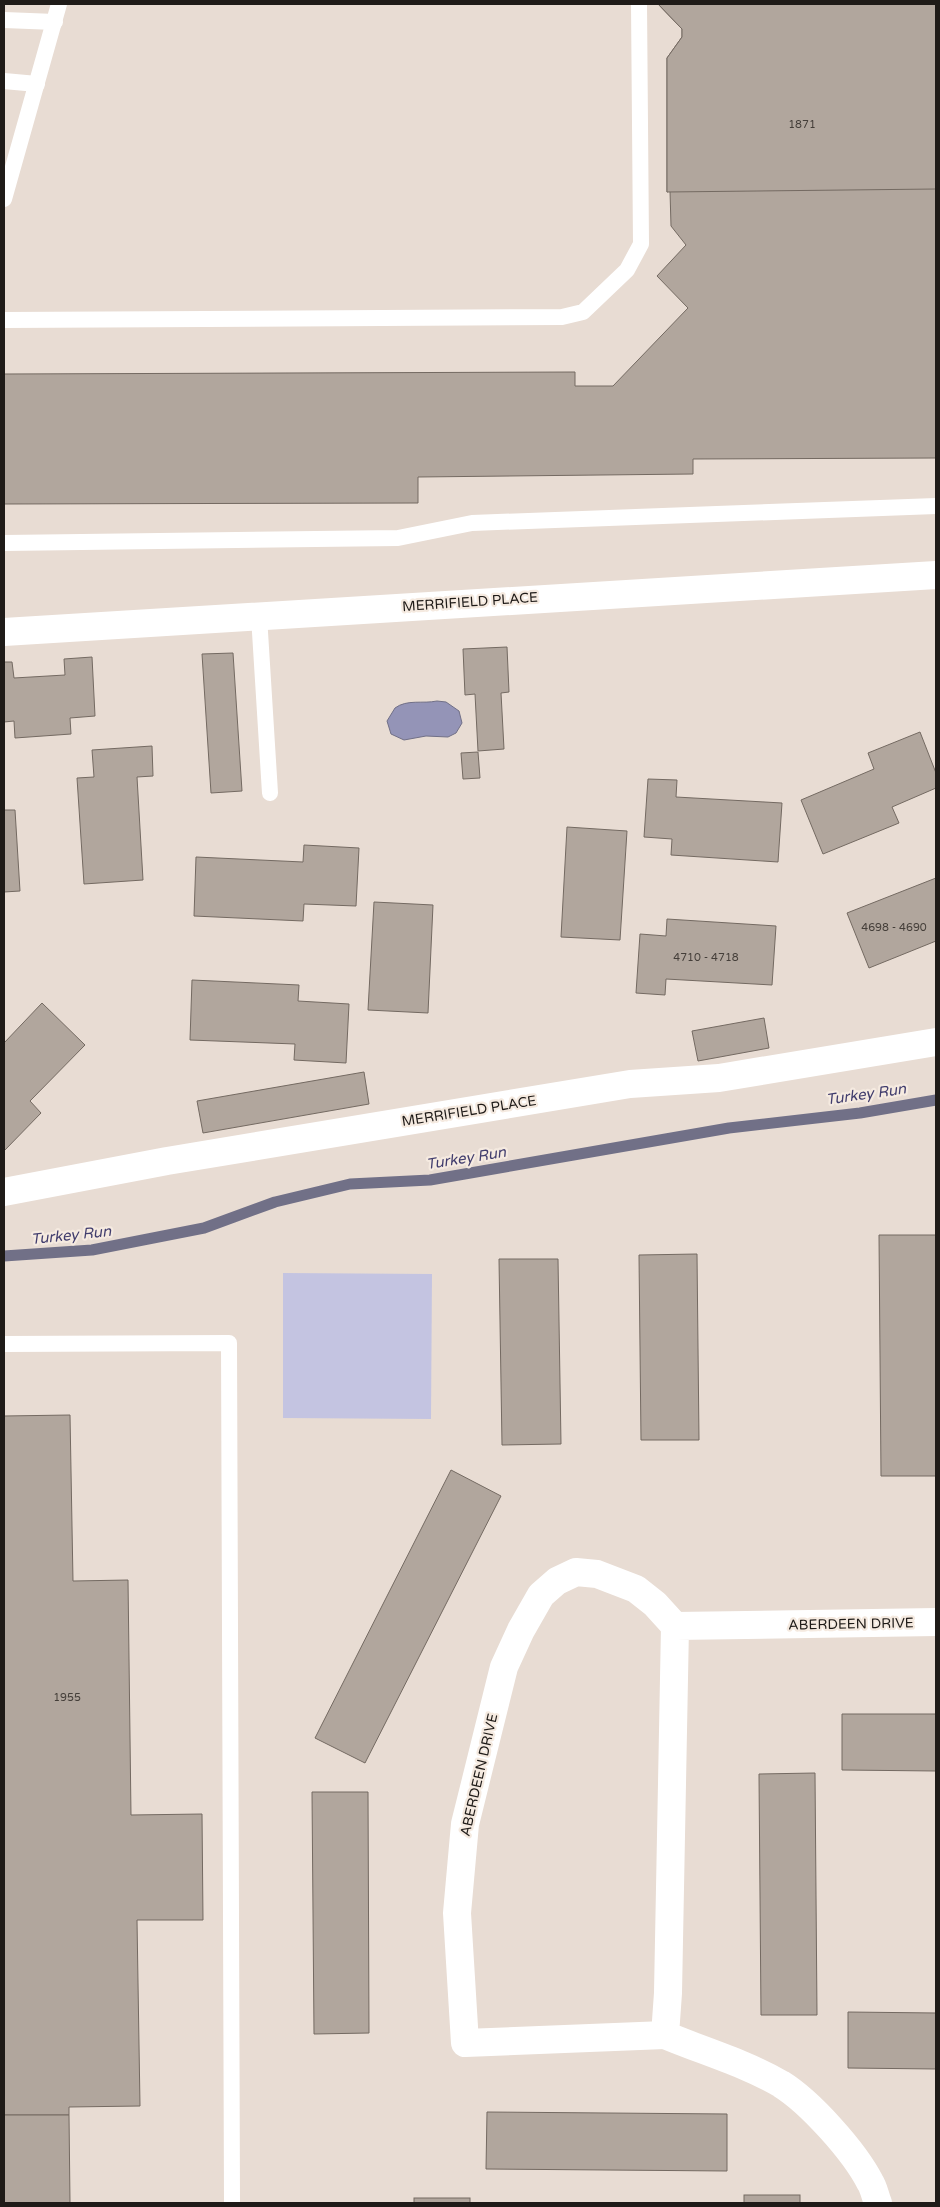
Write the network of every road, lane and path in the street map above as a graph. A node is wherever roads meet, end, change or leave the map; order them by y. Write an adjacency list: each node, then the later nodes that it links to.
1 (59, 4): 4 (lane)
2 (639, 4): 8 (lane)
3 (4, 20): 4 (lane)
4 (55, 22): 6 (lane)
5 (4, 82): 6 (lane)
6 (37, 84): 7 (lane)
7 (4, 198)
8 (4, 320)
9 (936, 506): 10 (lane)
10 (4, 543)
11 (936, 575): 12 (street, MERRIFIELD PLACE)
12 (259, 616): 13 (street, MERRIFIELD PLACE); 14 (lane)
13 (4, 632)
14 (270, 793)
15 (936, 1042): 16 (street, MERRIFIELD PLACE)
16 (4, 1192)
17 (4, 1344): 21 (lane)
18 (936, 1622): 19 (street, ABERDEEN DRIVE)
19 (675, 1626): 20 (street); 20 (street, ABERDEEN DRIVE)
20 (665, 2035): 22 (street, ABERDEEN DRIVE)
21 (232, 2203)
22 (878, 2203)

